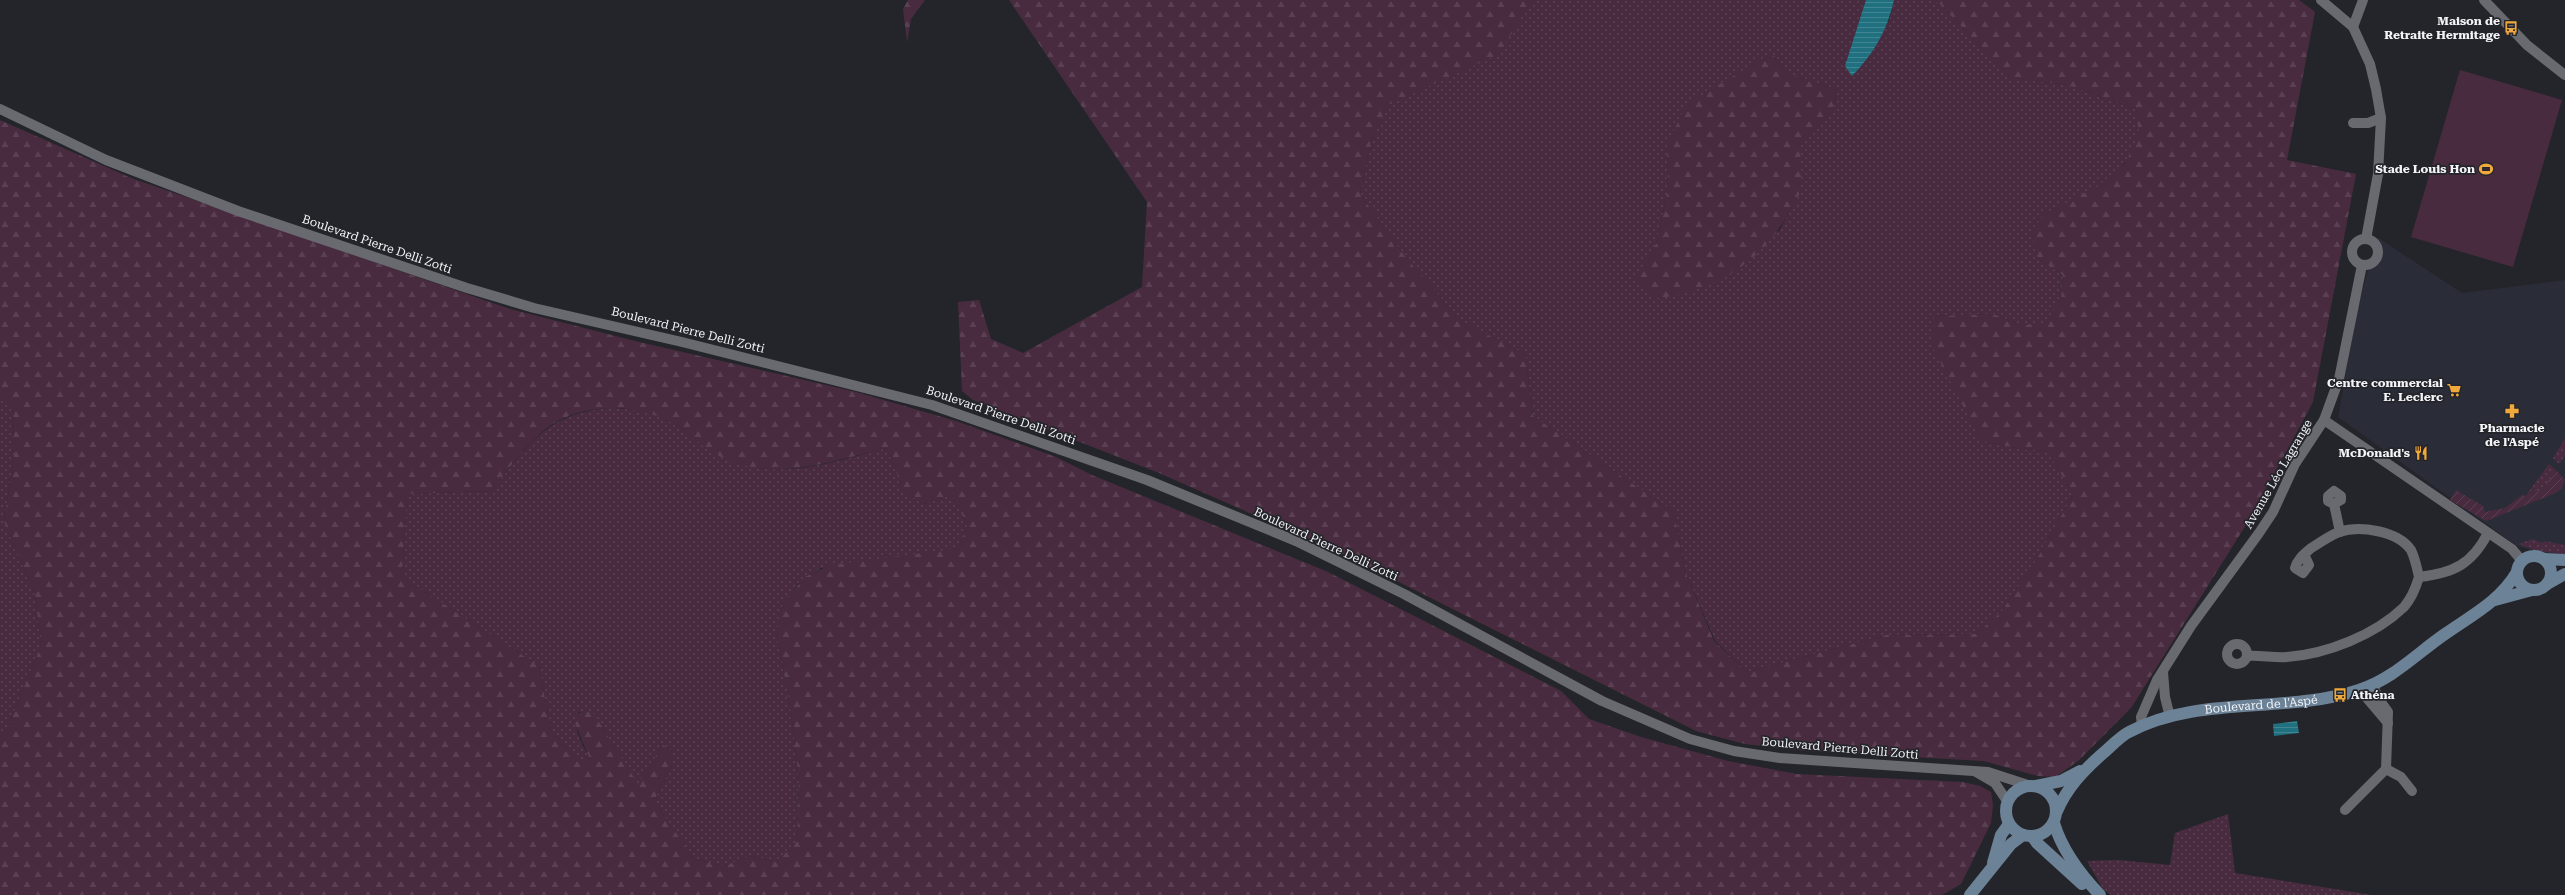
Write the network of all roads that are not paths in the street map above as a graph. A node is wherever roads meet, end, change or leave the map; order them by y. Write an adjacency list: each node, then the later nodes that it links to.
1 (2321, 0): 4 (street)
2 (2363, 0): 4 (street)
3 (2484, 0): 5 (street)
4 (2353, 27): 7 (street)
5 (2565, 75)
6 (0, 109): 34 (street, Boulevard Pierre Delli Zotti)
7 (2381, 118): 8 (street); 9 (street)
8 (2352, 123)
9 (2366, 239): 10 (street); 10 (street)
10 (2362, 265): 11 (street, Avenue Léo Lagrange)
11 (2324, 420): 14 (street); 26 (street, Avenue Léo Lagrange)
12 (2334, 504): 13 (street)
13 (2340, 532): 15 (street); 21 (street)
14 (2488, 533): 18 (street); 21 (street)
15 (2304, 554)
16 (2544, 559): 17 (street); 18 (street); 22 (street)
17 (2565, 560)
18 (2522, 561): 19 (street)
19 (2517, 572): 23 (street); 24 (street, Boulevard de l'Aspé)
20 (2565, 574): 22 (street)
21 (2419, 577): 25 (street)
22 (2547, 584): 23 (street)
23 (2532, 590): 24 (street, Boulevard de l'Aspé)
24 (2495, 600): 27 (street, Boulevard de l'Aspé)
25 (2247, 656)
26 (2163, 672): 29 (street); 31 (street, Avenue Léo Lagrange)
27 (2373, 685): 28 (street, Boulevard de l'Aspé); 30 (street)
28 (2360, 690): 29 (street, Boulevard de l'Aspé); 30 (street)
29 (2170, 717): 31 (street, Boulevard de l'Aspé)
30 (2388, 723): 33 (street)
31 (2142, 726): 32 (street, Boulevard de l'Aspé)
32 (2086, 768): 35 (street, Boulevard de l'Aspé); 39 (street, Boulevard de l'Aspé)
33 (2386, 770): 36 (street); 38 (street)
34 (1976, 772): 35 (street, Boulevard Pierre Delli Zotti); 37 (street, Boulevard Pierre Delli Zotti)
35 (2032, 786): 37 (street); 39 (street)
36 (2412, 791)
37 (2007, 801): 40 (street)
38 (2345, 810)
39 (2055, 817): 41 (street); 45 (street)
40 (2009, 824): 41 (street); 42 (street)
41 (2027, 836): 42 (street); 44 (street)
42 (1991, 870): 43 (street)
43 (1970, 895)
44 (2095, 895)
45 (2100, 895)

